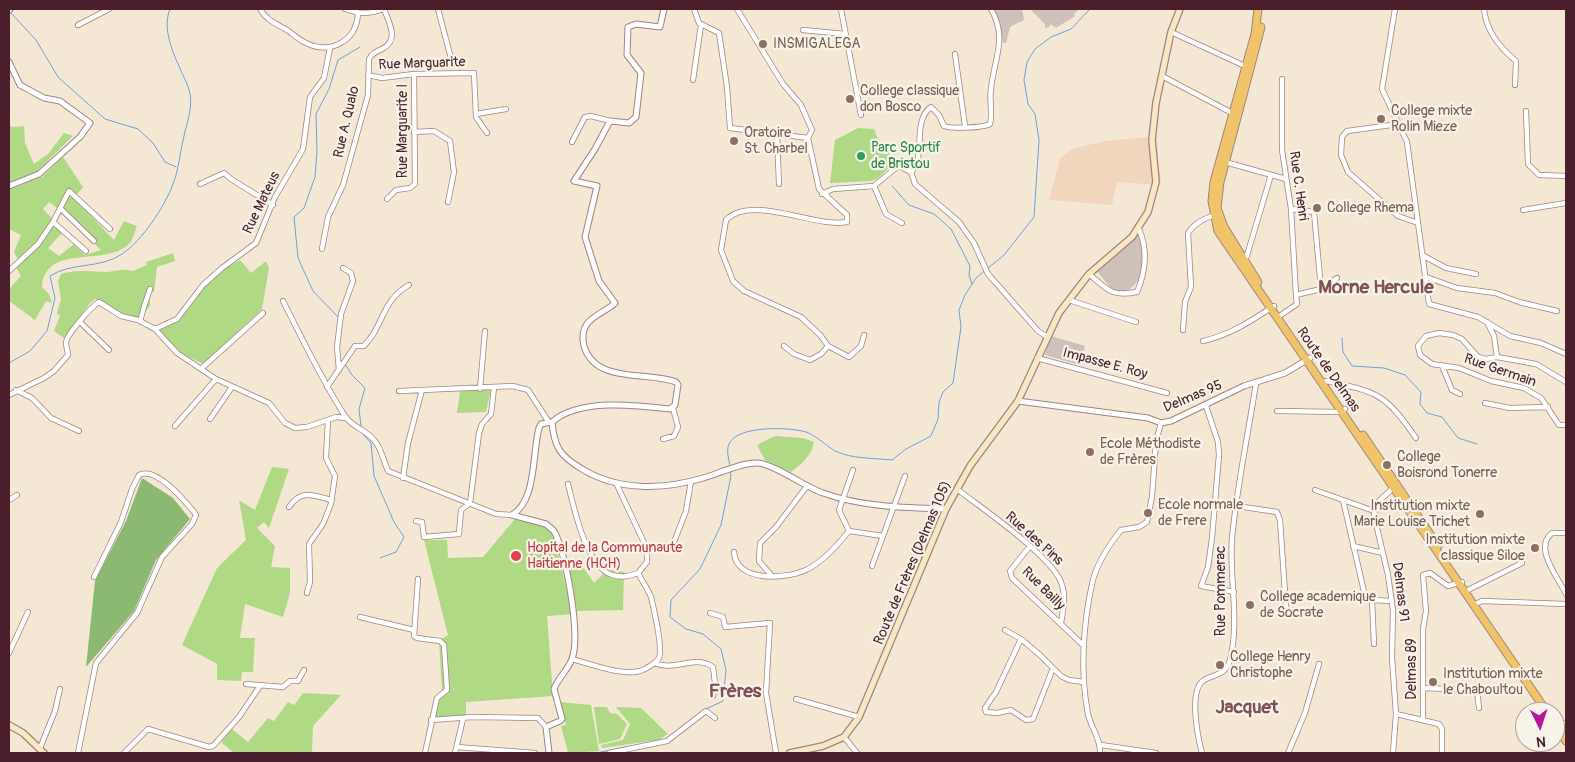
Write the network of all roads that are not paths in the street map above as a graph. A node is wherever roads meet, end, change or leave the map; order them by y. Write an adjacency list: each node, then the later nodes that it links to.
1 (109, 9): 17 (street)
2 (260, 9): 22 (street)
3 (345, 9): 16 (street)
4 (384, 9): 16 (street); 28 (street, Rue A. Qualo)
5 (438, 9): 25 (street)
6 (664, 9): 38 (street)
7 (694, 9): 18 (street)
8 (737, 9): 44 (street)
9 (841, 9): 21 (street)
10 (991, 9): 40 (street)
11 (1180, 9): 20 (main road, Route de Frères (Delmas 105))
12 (1258, 9): 26 (main road, Route de Delmas)
13 (1262, 9): 26 (main road, Route de Delmas)
14 (1395, 9): 39 (street)
15 (1484, 9): 32 (street)
16 (358, 14): 22 (street)
17 (78, 25)
18 (702, 25): 31 (street); 43 (street)
19 (803, 30): 21 (street)
20 (1171, 32): 26 (street); 29 (main road, Route de Frères (Delmas 105))
21 (845, 34): 37 (street)
22 (330, 48): 59 (street, Rue Mateus)
23 (955, 54): 40 (street)
24 (9, 62): 53 (street)
25 (452, 62)
26 (1248, 68): 36 (main road, Route de Delmas)
27 (414, 74): 28 (street, Rue Marguarite); 35 (street, Rue Marguarite); 41 (street, Rue Marguarite I)
28 (368, 75): 70 (street, Rue A. Qualo)
29 (1162, 76): 36 (street); 67 (main road, Route de Frères (Delmas 105))
30 (1282, 79): 50 (street, Rue C. Henri)
31 (693, 80)
32 (1514, 85)
33 (506, 109): 35 (street)
34 (1526, 111): 49 (street)
35 (476, 114): 42 (street, Rue Marguarite)
36 (1235, 115): 46 (main road, Route de Delmas); 63 (main road, Route de Delmas)
37 (861, 116)
38 (610, 121): 45 (street); 128 (street)
39 (1399, 124): 65 (street); 65 (street)
40 (965, 126): 47 (street)
41 (414, 132): 56 (street, Rue Marguarite I); 57 (street)
42 (487, 133)
43 (777, 134): 44 (street); 52 (street)
44 (808, 138): 55 (street)
45 (572, 142)
46 (1224, 162): 48 (street); 63 (main road, Route de Delmas)
47 (910, 172): 54 (street); 98 (street)
48 (1271, 175): 50 (street); 73 (street)
49 (1566, 176)
50 (1286, 179): 61 (street, Rue C. Henri)
51 (200, 184): 59 (street)
52 (779, 184)
53 (9, 186)
54 (874, 186): 55 (street); 66 (street)
55 (822, 194): 101 (street)
56 (387, 199)
57 (448, 202)
58 (1566, 203): 62 (street)
59 (273, 205): 94 (street, Rue Mateus)
60 (60, 208): 64 (street); 68 (street); 69 (street)
61 (1291, 209): 82 (street); 83 (street, Rue C. Henri)
62 (1523, 210)
63 (1216, 215): 73 (main road, Route de Delmas); 86 (main road, Route de Delmas); 95 (street)
64 (53, 222): 71 (street); 75 (street)
65 (1418, 223): 72 (street)
66 (902, 224)
67 (1139, 229): 76 (main road, Route de Frères (Delmas 105)); 76 (street)
68 (110, 230)
69 (94, 241)
70 (322, 249)
71 (86, 251)
72 (1422, 255): 77 (street); 78 (street)
73 (1245, 262): 86 (main road, Route de Delmas)
74 (343, 268): 109 (street)
75 (9, 271)
76 (1089, 274): 84 (main road, Route de Frères (Delmas 105))
77 (1476, 274)
78 (1426, 277): 87 (street); 91 (street)
79 (1337, 278): 82 (street)
80 (409, 286): 109 (street)
81 (150, 289): 90 (street)
82 (1321, 289): 83 (street)
83 (1296, 295): 89 (street)
84 (1069, 300): 93 (street); 98 (main road, Route de Frères (Delmas 105))
85 (283, 301): 115 (street)
86 (1272, 307): 89 (main road, Route de Delmas); 99 (street); 106 (main road, Route de Delmas)
87 (1557, 311)
88 (263, 313): 108 (street)
89 (1281, 315): 106 (main road, Route de Delmas)
90 (141, 321): 92 (street); 94 (street)
91 (1486, 321): 103 (street); 104 (street, Rue Germain)
92 (80, 322): 102 (street); 118 (street)
93 (1136, 322)
94 (155, 329): 108 (street)
95 (1183, 330)
96 (484, 331): 117 (street)
97 (864, 335): 101 (street)
98 (1046, 336): 105 (main road, Route de Frères (Delmas 105))
99 (1203, 341)
100 (784, 346): 101 (street)
101 (828, 346)
102 (108, 350)
103 (1566, 354)
104 (1497, 357): 107 (street, Rue Germain); 112 (street, Rue Germain)
105 (1037, 358): 121 (street, Impasse E. Roy); 124 (main road, Route de Frères (Delmas 105))
106 (1308, 359): 111 (main road, Route de Delmas); 113 (street, Delmas 95); 130 (main road, Route de Delmas)
107 (1442, 366): 122 (street, Rue Germain); 127 (street, Rue Germain)
108 (202, 368): 110 (street)
109 (339, 370): 115 (street)
110 (216, 379): 114 (street); 137 (street)
111 (1326, 381): 130 (main road, Route de Delmas); 139 (street)
112 (1566, 382)
113 (1256, 383): 126 (street, Delmas 95); 157 (street, Rue Pommerac)
114 (232, 387): 132 (street); 133 (street)
115 (327, 387): 131 (street)
116 (494, 388): 117 (street); 134 (street); 156 (street)
117 (480, 389): 119 (street)
118 (16, 390): 123 (street); 138 (street)
119 (422, 390): 120 (street); 143 (street)
120 (399, 391)
121 (1167, 393)
122 (1460, 394)
123 (9, 395)
124 (1018, 401): 135 (street, Delmas 95); 149 (main road, Route de Frères (Delmas 105))
125 (1484, 403): 127 (street)
126 (1206, 406): 135 (street, Delmas 95); 180 (street)
127 (1548, 407): 136 (street, Rue Germain)
128 (673, 408): 134 (street); 140 (street)
129 (1277, 411): 130 (street)
130 (1343, 411): 148 (main road, Route de Delmas)
131 (346, 418): 133 (street); 143 (street)
132 (210, 419)
133 (328, 420): 154 (street)
134 (550, 421): 146 (street); 162 (street)
135 (1161, 422): 196 (street)
136 (1566, 425)
137 (175, 426)
138 (79, 431)
139 (1416, 438)
140 (663, 439)
141 (853, 470): 152 (street)
142 (905, 476): 159 (street)
143 (403, 478): 156 (street)
144 (691, 481): 146 (street); 147 (street); 167 (street)
145 (568, 484): 174 (street)
146 (617, 485): 174 (street)
147 (807, 486): 152 (street); 175 (street)
148 (1395, 486): 161 (street); 178 (main road, Route de Delmas)
149 (957, 489): 160 (main road, Route de Frères (Delmas 105)); 168 (street, Rue des Pins)
150 (1315, 490): 155 (street)
151 (17, 495): 153 (street)
152 (842, 499): 159 (street); 164 (street)
153 (9, 500)
154 (331, 500): 158 (street); 181 (street)
155 (1343, 500): 161 (street); 169 (street)
156 (470, 503): 162 (street); 163 (street)
157 (1237, 506): 180 (street, Rue Pommerac); 187 (street)
158 (289, 507)
159 (893, 507): 160 (street); 166 (street)
160 (946, 509): 214 (main road, Route de Frères (Delmas 105))
161 (1374, 511): 171 (street, Delmas 91)
162 (512, 515): 198 (street)
163 (416, 521)
164 (849, 532): 166 (street); 175 (street)
165 (1566, 533): 182 (street)
166 (882, 536): 173 (street)
167 (674, 542)
168 (1030, 546): 191 (street, Rue des Pins); 191 (street, Rue Bailly)
169 (1353, 546): 171 (street); 183 (street)
170 (734, 552): 175 (street)
171 (1383, 553): 184 (street, Delmas 91)
172 (1522, 564): 179 (street)
173 (872, 566)
174 (638, 573): 199 (street)
175 (772, 576)
176 (94, 577): 226 (street)
177 (418, 580): 192 (street)
178 (1460, 583): 179 (main road, Route de Delmas); 185 (main road, Route de Delmas); 207 (street, Delmas 89)
179 (1468, 590): 185 (main road, Route de Delmas)
180 (1234, 592): 238 (street, Rue Pommerac)
181 (307, 593)
182 (1566, 594)
183 (1372, 600): 184 (street); 195 (street)
184 (1392, 601): 213 (street, Delmas 91)
185 (1474, 604): 186 (street); 210 (main road, Route de Delmas); 211 (main road, Route de Delmas)
186 (1566, 604)
187 (1286, 607)
188 (28, 612): 197 (street)
189 (710, 613): 233 (street)
190 (360, 617): 192 (street)
191 (1061, 623): 196 (street, Rue Bailly)
192 (414, 630): 218 (street)
193 (1005, 630): 194 (street)
194 (1021, 639): 201 (street); 201 (street)
195 (1374, 644)
196 (1083, 645): 203 (street)
197 (9, 653)
198 (572, 659): 199 (street); 220 (street)
199 (654, 663): 208 (street)
200 (1319, 664): 239 (street)
201 (1053, 668): 203 (street)
202 (304, 670): 205 (street)
203 (1083, 682): 222 (street)
204 (246, 684): 205 (street)
205 (260, 686): 227 (street)
206 (60, 688): 224 (street)
207 (1423, 688): 212 (street); 217 (street, Delmas 89)
208 (712, 696)
209 (796, 699): 214 (street)
210 (1540, 702)
211 (1544, 702)
212 (1479, 708)
213 (1396, 714): 217 (street); 240 (street, Delmas 91)
214 (860, 717): 221 (main road, Route de Frères (Delmas 105))
215 (715, 718): 232 (street)
216 (463, 719): 218 (street); 220 (street); 223 (street)
217 (1423, 719): 241 (street)
218 (431, 720): 228 (street)
219 (9, 724): 224 (main road)
220 (546, 727): 231 (street)
221 (844, 737): 234 (main road, Route de Frères (Delmas 105)); 235 (street)
222 (1101, 745): 236 (street); 237 (street)
223 (457, 747): 229 (street); 230 (street)
224 (40, 748): 225 (main road)
225 (44, 753)
226 (78, 753)
227 (124, 753)
228 (425, 753)
229 (456, 753)
230 (535, 753)
231 (549, 753)
232 (609, 753)
233 (776, 753)
234 (790, 753)
235 (857, 753)
236 (1100, 753)
237 (1156, 753)
238 (1202, 753)
239 (1288, 753)
240 (1393, 753)
241 (1442, 753)

